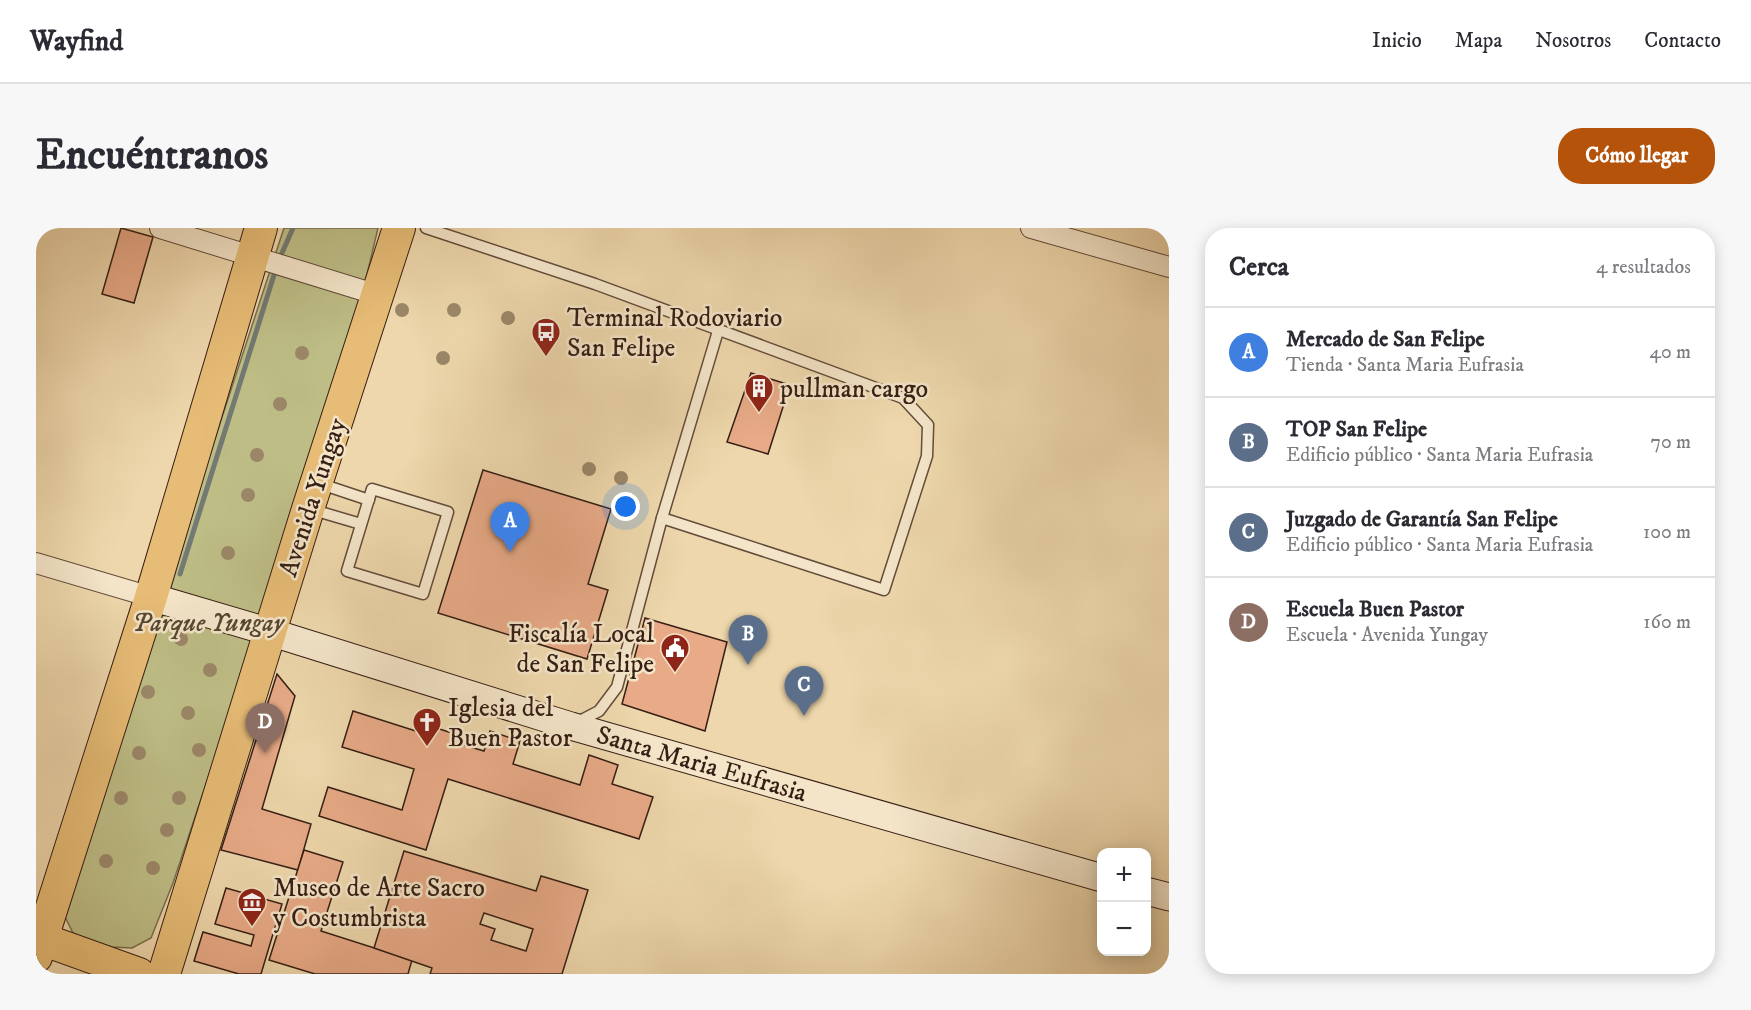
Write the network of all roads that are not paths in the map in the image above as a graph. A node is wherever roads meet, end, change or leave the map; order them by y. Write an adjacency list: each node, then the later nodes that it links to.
1 (160, 228): 5 (street)
2 (399, 228): 7 (main road, Avenida Yungay)
3 (426, 228): 8 (lane)
4 (1031, 228): 6 (street)
5 (257, 242): 7 (street); 14 (main road)
6 (1169, 267)
7 (378, 296): 9 (main road, Avenida Yungay)
8 (718, 331): 11 (lane); 11 (lane)
9 (312, 495): 10 (lane); 12 (lane); 15 (main road, Avenida Yungay)
10 (369, 500): 12 (lane); 12 (lane)
11 (662, 518): 16 (lane)
12 (361, 525)
13 (36, 563): 14 (street)
14 (151, 597): 15 (street, Santa Maria Eufrasia); 20 (main road)
15 (270, 632): 16 (street, Santa Maria Eufrasia); 22 (main road, Avenida Yungay)
16 (571, 726): 17 (street, Santa Maria Eufrasia)
17 (1097, 877)
18 (1151, 892): 19 (street)
19 (1169, 897)
20 (38, 944): 21 (main road)
21 (139, 974)
22 (164, 974)

